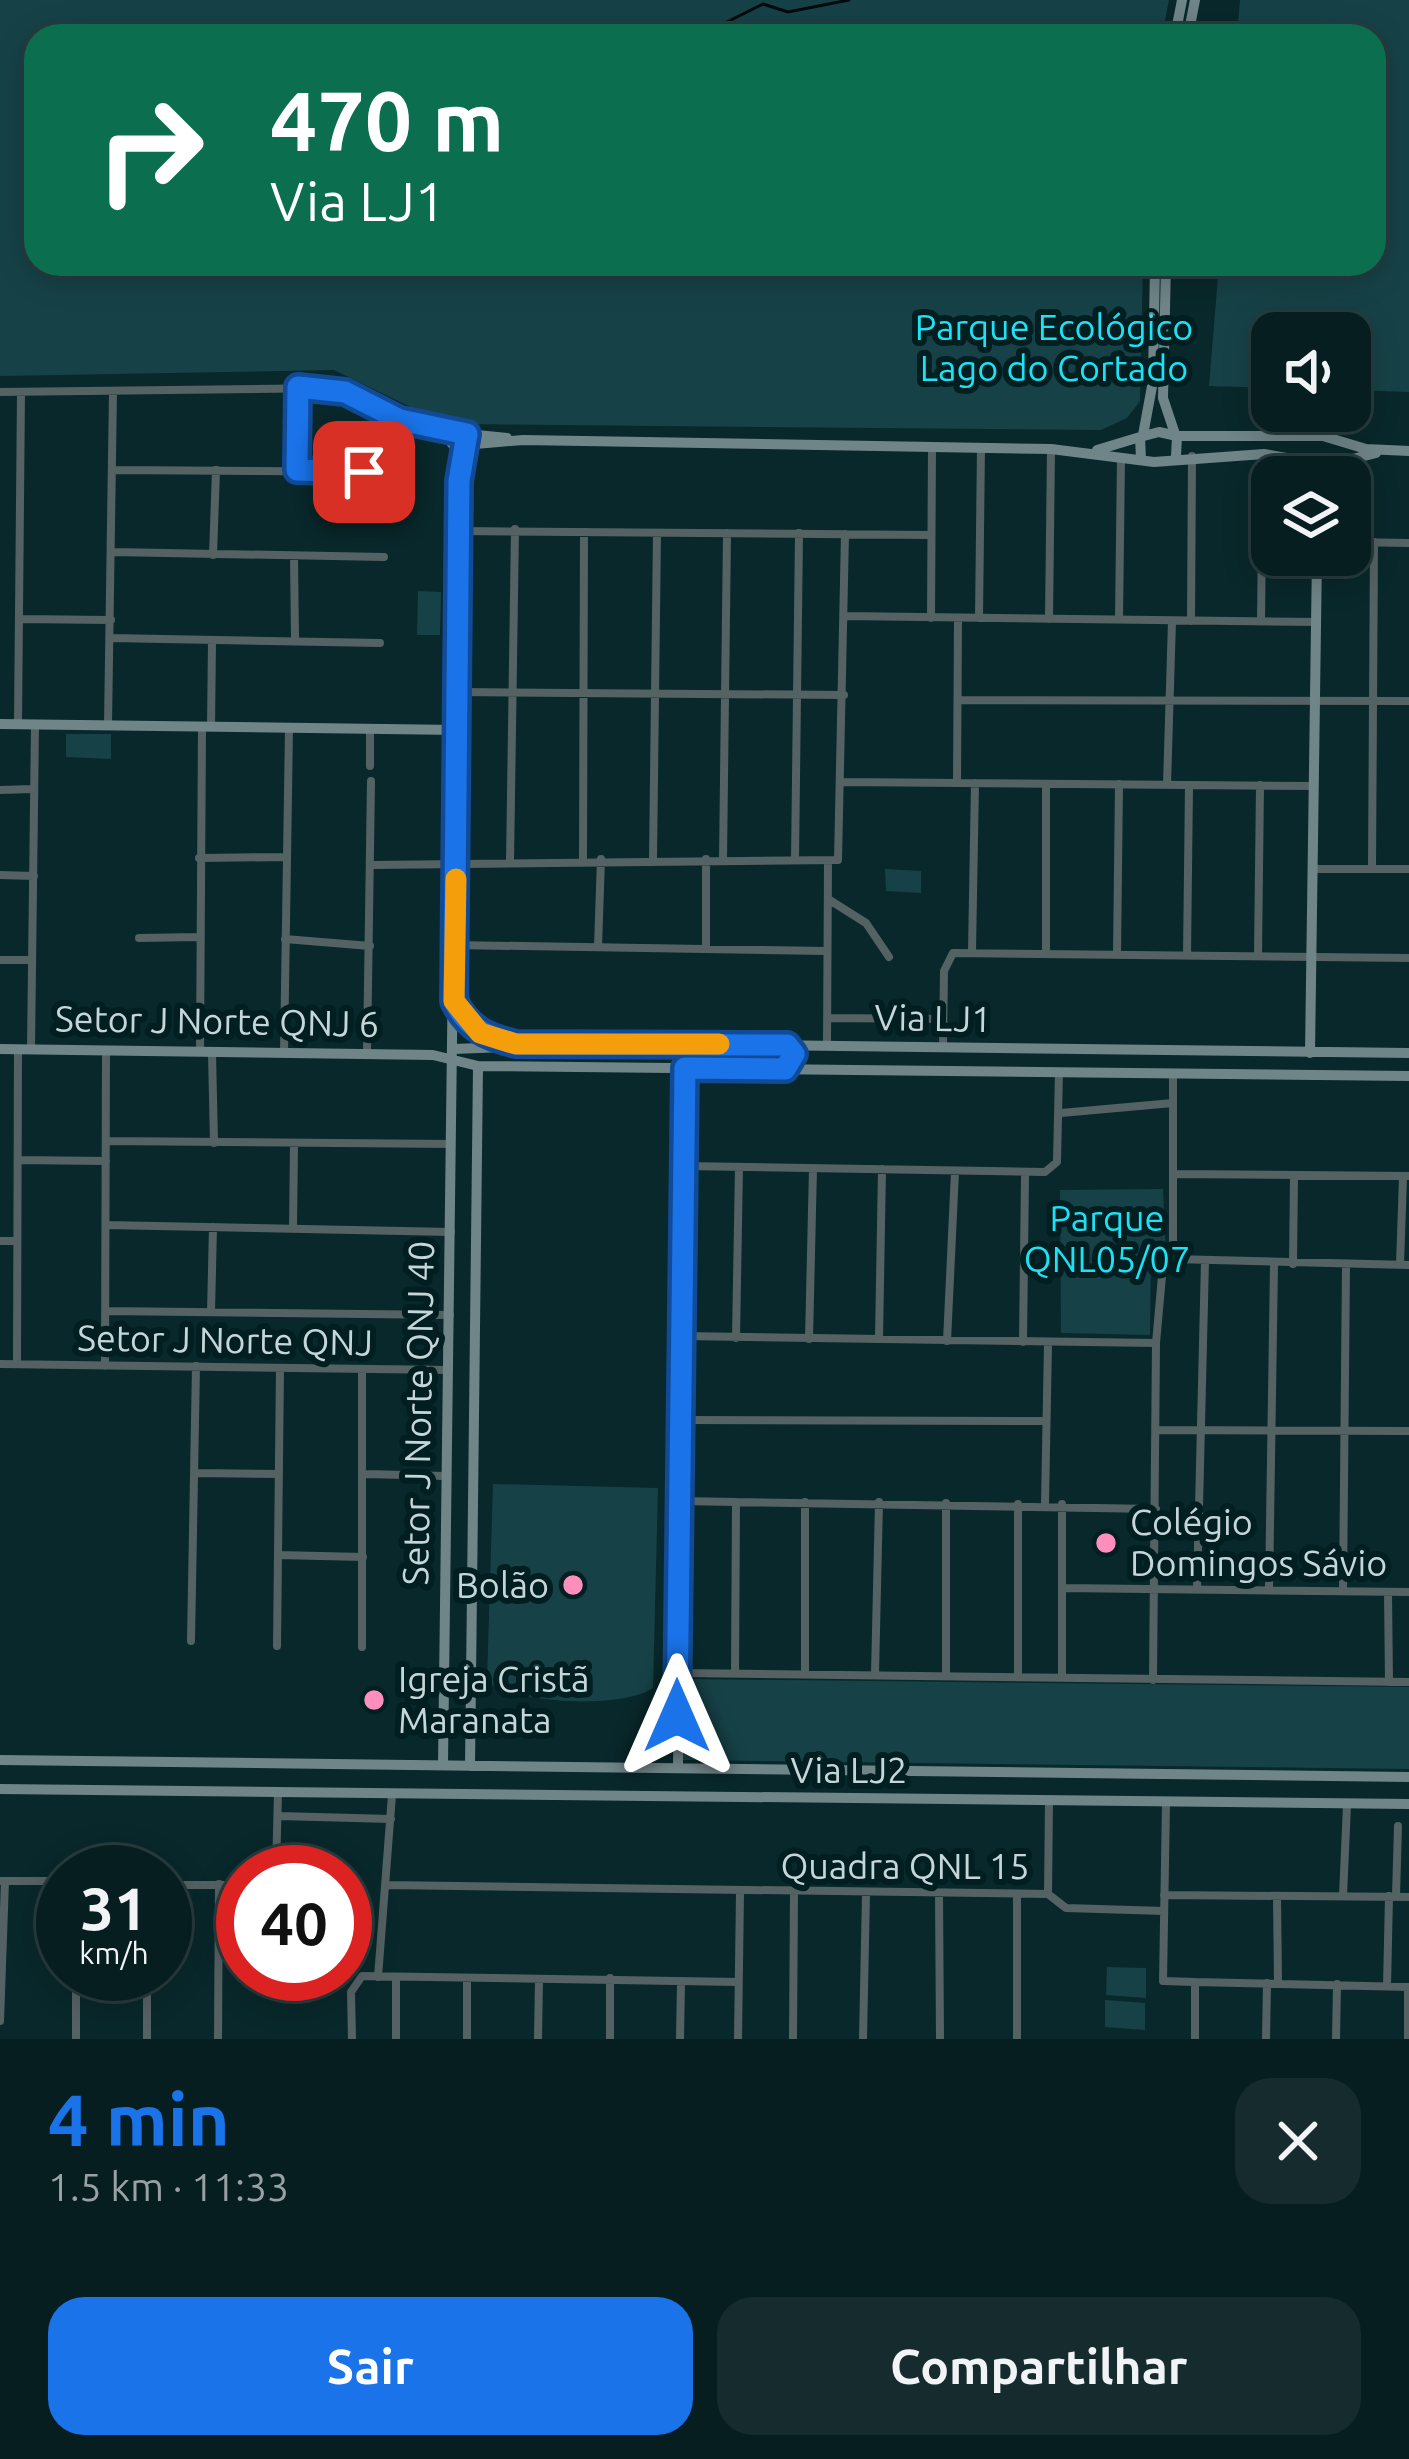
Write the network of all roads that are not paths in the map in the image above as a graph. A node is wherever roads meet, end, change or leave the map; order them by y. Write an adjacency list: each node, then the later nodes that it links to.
1 (1155, 276): 8 (main road)
2 (1166, 276): 7 (main road)
3 (298, 387): 4 (street); 10 (street); 29 (street)
4 (113, 391): 6 (street); 27 (street)
5 (0, 392): 6 (street)
6 (21, 392): 50 (street)
7 (1176, 435): 8 (main road); 9 (main road); 19 (main road)
8 (1141, 436): 15 (main road); 26 (main road)
9 (1304, 438): 11 (main road); 22 (main road)
10 (459, 440): 12 (main road); 32 (main road, Setor J Norte QNJ 40)
11 (1341, 442): 16 (main road); 23 (main road)
12 (932, 446): 13 (main road); 38 (street)
13 (981, 447): 14 (main road); 49 (street)
14 (1051, 449): 15 (main road); 51 (street)
15 (1092, 451): 25 (main road)
16 (1384, 451): 17 (main road); 24 (main road)
17 (1409, 451)
18 (1264, 454): 20 (main road); 21 (main road); 56 (street)
19 (1176, 456): 20 (main road); 26 (main road)
20 (1192, 456): 55 (street)
21 (1270, 456)
22 (1306, 456)
23 (1337, 456)
24 (1369, 456)
25 (1121, 458): 26 (main road); 52 (street)
26 (1141, 460)
27 (114, 470): 28 (street); 41 (street)
28 (216, 470): 29 (street); 42 (street)
29 (297, 470): 30 (street)
30 (398, 472)
31 (514, 530): 32 (street); 33 (street); 62 (street)
32 (459, 531): 63 (main road, Setor J Norte QNJ 40)
33 (584, 532): 34 (street); 64 (street)
34 (657, 533): 35 (street); 65 (street)
35 (727, 533): 36 (street); 66 (street)
36 (799, 533): 37 (street); 67 (street)
37 (845, 534): 38 (street); 46 (street)
38 (930, 535): 47 (street)
39 (1374, 542): 40 (street); 72 (street)
40 (1409, 543)
41 (113, 552): 42 (street); 53 (street)
42 (213, 555): 43 (street)
43 (294, 556): 44 (street); 59 (street)
44 (384, 557)
45 (1317, 576): 57 (main road)
46 (845, 616): 47 (street); 68 (street)
47 (931, 618): 48 (street)
48 (958, 618): 49 (street); 69 (street)
49 (979, 618): 51 (street)
50 (20, 619): 53 (street); 75 (street)
51 (1049, 619): 52 (street)
52 (1119, 619): 54 (street)
53 (111, 620): 58 (street)
54 (1172, 621): 55 (street); 73 (street)
55 (1191, 621): 56 (street)
56 (1261, 621): 57 (street)
57 (1316, 622): 71 (main road)
58 (111, 638): 60 (street); 77 (street)
59 (296, 639): 60 (street); 61 (street)
60 (212, 640): 78 (street)
61 (380, 643)
62 (512, 691): 63 (street); 64 (street); 104 (street)
63 (458, 692): 81 (main road, Setor J Norte QNJ 40)
64 (584, 692): 65 (street); 99 (street)
65 (655, 692): 66 (street); 98 (street)
66 (727, 693): 67 (street); 101 (street)
67 (796, 694): 68 (street); 102 (street)
68 (844, 694): 84 (street)
69 (958, 700): 73 (street); 85 (street)
70 (1409, 701): 72 (street)
71 (1316, 702): 72 (street); 73 (street); 92 (main road)
72 (1373, 702): 107 (street)
73 (1170, 703): 89 (street)
74 (0, 724): 75 (main road)
75 (18, 724): 76 (main road)
76 (34, 725): 77 (main road); 93 (street)
77 (108, 725): 78 (main road)
78 (206, 727): 79 (main road); 96 (street)
79 (289, 728): 80 (main road); 95 (street)
80 (370, 729): 81 (main road); 82 (street)
81 (458, 730): 106 (main road, Setor J Norte QNJ 40)
82 (370, 766)
83 (371, 782): 105 (street)
84 (843, 782): 85 (street); 103 (street)
85 (957, 782): 86 (street)
86 (975, 783): 87 (street); 121 (street)
87 (1046, 784): 88 (street); 122 (street)
88 (1119, 784): 89 (street); 123 (street)
89 (1167, 785): 91 (street)
90 (1260, 785): 91 (street); 92 (street); 125 (street)
91 (1189, 786): 124 (street)
92 (1316, 787): 108 (main road)
93 (33, 789): 94 (street); 111 (street)
94 (0, 790)
95 (287, 857): 96 (street); 115 (street)
96 (199, 858): 113 (street)
97 (601, 859): 98 (street); 99 (street); 118 (street)
98 (653, 859): 100 (street)
99 (583, 860): 104 (street)
100 (706, 860): 101 (street); 119 (street)
101 (723, 860): 102 (street)
102 (794, 860): 103 (street)
103 (832, 861): 112 (street)
104 (510, 862): 106 (street)
105 (371, 865): 106 (street); 117 (street)
106 (456, 866): 116 (main road, Setor J Norte QNJ 40)
107 (1372, 868): 108 (street); 109 (street)
108 (1316, 869): 127 (main road)
109 (1409, 869)
110 (0, 875): 111 (street)
111 (34, 876): 130 (street)
112 (828, 899): 120 (street); 126 (street)
113 (199, 937): 114 (street); 144 (street)
114 (139, 938)
115 (285, 939): 117 (street); 145 (street)
116 (455, 945): 118 (street); 131 (main road, Setor J Norte QNJ 40)
117 (370, 946): 146 (street)
118 (598, 947): 119 (street)
119 (706, 949): 120 (street)
120 (826, 951): 132 (street)
121 (972, 951): 122 (street); 133 (street)
122 (1046, 952): 123 (street)
123 (1117, 954): 124 (street)
124 (1187, 955): 125 (street)
125 (1258, 955): 127 (street)
126 (890, 956)
127 (1315, 958): 128 (street); 147 (main road)
128 (1409, 958)
129 (0, 960): 130 (street)
130 (31, 960): 140 (street)
131 (454, 1001): 135 (main road); 149 (main road, Setor J Norte QNJ 40)
132 (827, 1018): 133 (street); 137 (street)
133 (943, 1019): 138 (street)
134 (596, 1043): 135 (main road, Via LJ1); 136 (main road, Via LJ1); 151 (main road)
135 (516, 1044): 149 (main road, Via LJ1)
136 (787, 1045): 137 (main road, Via LJ1); 153 (main road)
137 (827, 1045): 138 (main road, Via LJ1)
138 (943, 1047): 141 (main road, Via LJ1)
139 (0, 1049): 140 (main road, Setor J Norte QNJ 6)
140 (25, 1049): 143 (main road, Setor J Norte QNJ 6); 166 (street)
141 (984, 1049): 142 (main road, Via LJ1); 154 (main road)
142 (1016, 1050): 147 (main road, Via LJ1); 155 (main road)
143 (106, 1051): 144 (main road, Setor J Norte QNJ 6); 163 (street)
144 (206, 1053): 145 (main road, Setor J Norte QNJ 6); 164 (street)
145 (284, 1053): 146 (main road, Setor J Norte QNJ 6)
146 (367, 1053): 149 (main road, Setor J Norte QNJ 6)
147 (1310, 1053): 148 (main road, Via LJ1)
148 (1409, 1054)
149 (455, 1055): 150 (main road, Via LJ1); 162 (main road, Setor J Norte QNJ 40)
150 (478, 1066): 151 (main road, Via LJ1); 161 (main road)
151 (595, 1067): 152 (main road, Via LJ1)
152 (685, 1068): 153 (main road, Via LJ1); 168 (main road)
153 (785, 1069): 154 (main road, Via LJ1)
154 (981, 1071): 155 (main road, Via LJ1)
155 (1008, 1072): 156 (main road, Via LJ1)
156 (1059, 1072): 157 (main road, Via LJ1); 160 (street)
157 (1173, 1073): 158 (main road, Via LJ1); 159 (street)
158 (1409, 1076)
159 (1171, 1108): 160 (street); 174 (street)
160 (1062, 1109): 173 (street)
161 (474, 1132): 162 (main road); 193 (main road)
162 (451, 1139): 165 (street); 180 (main road, Setor J Norte QNJ 40)
163 (106, 1141): 164 (street); 167 (street)
164 (214, 1143): 165 (street)
165 (294, 1143): 179 (street)
166 (18, 1160): 167 (street); 182 (street)
167 (106, 1161): 177 (street)
168 (683, 1166): 169 (street); 194 (main road)
169 (739, 1167): 170 (street); 195 (street)
170 (813, 1168): 171 (street); 196 (street)
171 (882, 1169): 172 (street); 197 (street)
172 (955, 1172): 173 (street); 198 (street)
173 (1024, 1174): 199 (street)
174 (1173, 1174): 175 (street); 183 (street)
175 (1294, 1175): 176 (street); 186 (street)
176 (1406, 1176): 188 (street)
177 (106, 1226): 178 (street); 189 (street)
178 (213, 1227): 179 (street); 190 (street)
179 (293, 1228): 180 (street)
180 (451, 1232): 191 (main road, Setor J Norte QNJ 40)
181 (0, 1241): 182 (street)
182 (16, 1241): 205 (street)
183 (1173, 1259): 184 (street); 201 (street)
184 (1205, 1261): 185 (street); 214 (street)
185 (1274, 1264): 186 (street); 215 (street)
186 (1293, 1264): 187 (street)
187 (1346, 1265): 188 (street); 216 (street)
188 (1404, 1265)
189 (106, 1311): 190 (street); 206 (street)
190 (211, 1312): 191 (street)
191 (450, 1315): 192 (main road, Setor J Norte QNJ 40)
192 (450, 1330): 193 (main road); 203 (main road, Setor J Norte QNJ 40)
193 (474, 1333): 202 (main road)
194 (682, 1336): 195 (street); 211 (main road)
195 (736, 1338): 196 (street)
196 (809, 1339): 197 (street)
197 (879, 1339): 198 (street)
198 (947, 1341): 199 (street)
199 (1023, 1342): 200 (street)
200 (1048, 1342): 201 (street); 212 (street)
201 (1156, 1343): 213 (street)
202 (474, 1353): 203 (main road); 242 (main road)
203 (450, 1356): 210 (main road, Setor J Norte QNJ 40)
204 (0, 1364): 205 (street, Setor J Norte QNJ)
205 (17, 1364): 206 (street, Setor J Norte QNJ)
206 (105, 1366): 207 (street, Setor J Norte QNJ)
207 (196, 1366): 208 (street, Setor J Norte QNJ); 218 (street)
208 (280, 1368): 209 (street, Setor J Norte QNJ); 219 (street)
209 (362, 1370): 210 (street, Setor J Norte QNJ); 220 (street)
210 (450, 1370): 221 (main road, Setor J Norte QNJ 40)
211 (680, 1420): 212 (street); 222 (main road)
212 (1046, 1421): 228 (street)
213 (1158, 1430): 214 (street); 230 (street)
214 (1202, 1430): 215 (street); 235 (street)
215 (1273, 1430): 216 (street); 236 (street)
216 (1343, 1431): 217 (street); 237 (street)
217 (1409, 1431)
218 (195, 1473): 219 (street); 241 (street)
219 (279, 1474): 231 (street)
220 (365, 1474): 221 (street); 232 (street)
221 (448, 1476): 240 (main road, Setor J Norte QNJ 40)
222 (679, 1501): 223 (street); 246 (main road)
223 (736, 1502): 224 (street); 247 (street)
224 (806, 1502): 225 (street); 245 (street)
225 (879, 1502): 227 (street); 248 (street)
226 (1018, 1503): 227 (street); 228 (street); 250 (street)
227 (946, 1504): 249 (street)
228 (1045, 1504): 229 (street)
229 (1062, 1504): 230 (street); 233 (street)
230 (1156, 1509): 234 (street)
231 (278, 1555): 232 (street); 243 (street)
232 (363, 1557): 244 (street)
233 (1062, 1588): 234 (street); 251 (street)
234 (1155, 1589): 235 (street); 252 (street)
235 (1197, 1589): 236 (street)
236 (1269, 1590): 237 (street)
237 (1343, 1591): 238 (street)
238 (1388, 1592): 239 (street); 253 (street)
239 (1409, 1592)
240 (444, 1640): 242 (main road); 255 (main road, Setor J Norte QNJ 40)
241 (191, 1641)
242 (469, 1642): 256 (main road)
243 (277, 1646)
244 (362, 1647)
245 (805, 1672): 247 (street); 248 (street)
246 (677, 1673): 247 (street); 262 (main road)
247 (735, 1673)
248 (875, 1674): 249 (street)
249 (946, 1675): 250 (street)
250 (1018, 1676): 251 (street)
251 (1062, 1677): 252 (street)
252 (1154, 1680): 253 (street)
253 (1389, 1682): 254 (street)
254 (1409, 1682)
255 (444, 1702): 256 (main road); 258 (main road, Setor J Norte QNJ 40)
256 (469, 1705): 259 (main road)
257 (0, 1760): 258 (main road, Via LJ2)
258 (443, 1765): 259 (main road, Via LJ2)
259 (470, 1766): 260 (main road, Via LJ2)
260 (540, 1766): 261 (main road, Via LJ2); 270 (main road)
261 (555, 1767): 262 (main road, Via LJ2); 271 (main road)
262 (678, 1767): 263 (main road, Via LJ2)
263 (844, 1769): 264 (main road, Via LJ2); 273 (main road)
264 (858, 1769): 265 (main road, Via LJ2); 272 (main road)
265 (1349, 1776): 266 (main road, Via LJ2); 276 (main road)
266 (1409, 1777)
267 (0, 1790): 268 (main road, Via LJ2)
268 (278, 1792): 269 (main road, Via LJ2); 278 (street)
269 (392, 1795): 270 (main road, Via LJ2); 279 (street)
270 (540, 1796): 271 (main road, Via LJ2)
271 (554, 1797): 273 (main road, Via LJ2)
272 (859, 1799): 273 (main road, Via LJ2); 274 (main road, Via LJ2)
273 (843, 1800)
274 (1049, 1801): 275 (main road, Via LJ2); 290 (street, Quadra QNL 15)
275 (1166, 1803): 276 (main road, Via LJ2); 291 (street)
276 (1348, 1804): 277 (main road, Via LJ2); 293 (street)
277 (1409, 1804)
278 (279, 1816): 279 (street); 281 (street)
279 (391, 1819): 284 (street)
280 (1398, 1826): 294 (street)
281 (277, 1845)
282 (2, 1881): 283 (street); 312 (street)
283 (36, 1881)
284 (387, 1885): 285 (street, Quadra QNL 15); 297 (street)
285 (740, 1892): 286 (street, Quadra QNL 15); 303 (street)
286 (794, 1892): 288 (street, Quadra QNL 15); 323 (street)
287 (939, 1893): 288 (street, Quadra QNL 15); 289 (street, Quadra QNL 15); 325 (street)
288 (866, 1894): 324 (street)
289 (1017, 1894): 290 (street, Quadra QNL 15); 326 (street)
290 (1048, 1894): 296 (street)
291 (1164, 1895): 292 (street); 296 (street)
292 (1277, 1896): 293 (street); 305 (street)
293 (1343, 1896): 294 (street)
294 (1392, 1896): 295 (street); 307 (street)
295 (1409, 1897)
296 (1164, 1911): 304 (street)
297 (378, 1977): 298 (street); 316 (street)
298 (396, 1977): 300 (street); 317 (street)
299 (610, 1978): 301 (street); 302 (street); 320 (street)
300 (466, 1979): 301 (street); 318 (street)
301 (539, 1979): 319 (street)
302 (681, 1982): 303 (street); 321 (street)
303 (738, 1982): 322 (street)
304 (1195, 1982): 305 (street); 327 (street)
305 (1272, 1983): 306 (street); 328 (street)
306 (1337, 1984): 307 (street); 329 (street)
307 (1387, 1986): 308 (street)
308 (1409, 1987): 330 (street)
309 (76, 2001): 313 (street)
310 (147, 2001): 314 (street)
311 (218, 2001): 315 (street)
312 (0, 2021)
313 (76, 2039)
314 (147, 2039)
315 (218, 2039)
316 (352, 2039)
317 (396, 2039)
318 (467, 2039)
319 (538, 2039)
320 (610, 2039)
321 (680, 2039)
322 (738, 2039)
323 (793, 2039)
324 (863, 2039)
325 (940, 2039)
326 (1017, 2039)
327 (1195, 2039)
328 (1266, 2039)
329 (1336, 2039)
330 (1408, 2039)

